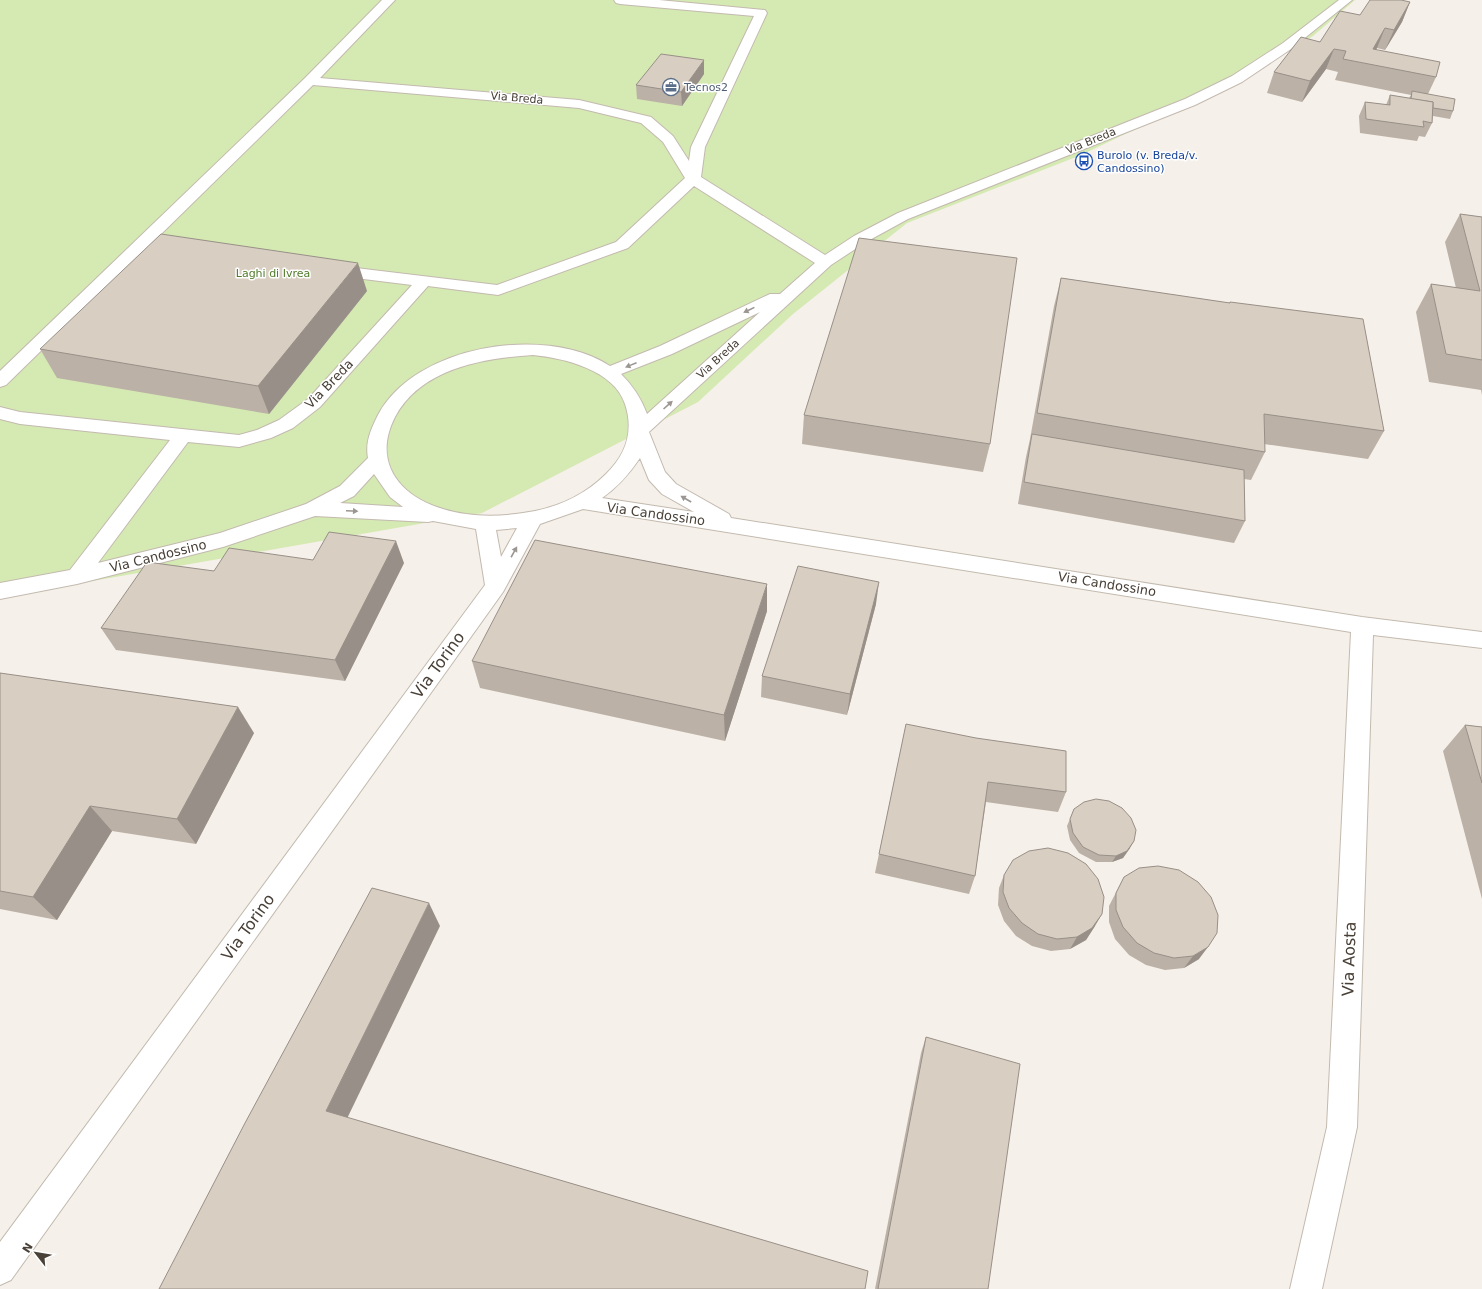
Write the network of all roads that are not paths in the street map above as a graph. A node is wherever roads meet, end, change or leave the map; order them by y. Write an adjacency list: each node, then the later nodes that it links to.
1 (389, 0): 4 (street)
2 (620, 0): 5 (street)
3 (1346, 0): 8 (street, Via Breda)
4 (310, 81): 5 (street, Via Breda); 6 (street)
5 (693, 178): 8 (street, Via Breda); 10 (street)
6 (139, 246): 7 (street); 13 (street)
7 (194, 253)
8 (825, 262): 11 (street, Via Breda)
9 (313, 268): 10 (street)
10 (424, 281): 16 (street, Via Breda)
11 (797, 287): 12 (street, Via Breda, one-way to 12); 15 (street, Via Breda, one-way to 11)
12 (609, 373): 15 (street); 17 (street)
13 (0, 381)
14 (0, 413): 16 (street, Via Breda)
15 (639, 431): 18 (street); 23 (street, Via Candossino, one-way to 15)
16 (183, 436): 24 (street)
17 (377, 460): 19 (street, Via Candossino); 20 (street)
18 (580, 502): 21 (street); 23 (street, Via Candossino)
19 (313, 509): 20 (street, Via Candossino, one-way to 20); 24 (street, Via Candossino)
20 (439, 516): 22 (street)
21 (533, 518): 22 (street); 25 (street, Via Torino, one-way to 21)
22 (485, 523): 25 (street)
23 (732, 525): 27 (street, Via Candossino)
24 (77, 576): 26 (street, Via Candossino)
25 (496, 586): 29 (street, Via Torino)
26 (0, 591)
27 (1362, 625): 28 (street, Via Candossino); 30 (street, Via Aosta)
28 (1482, 640)
29 (0, 1269)
30 (1306, 1289)

